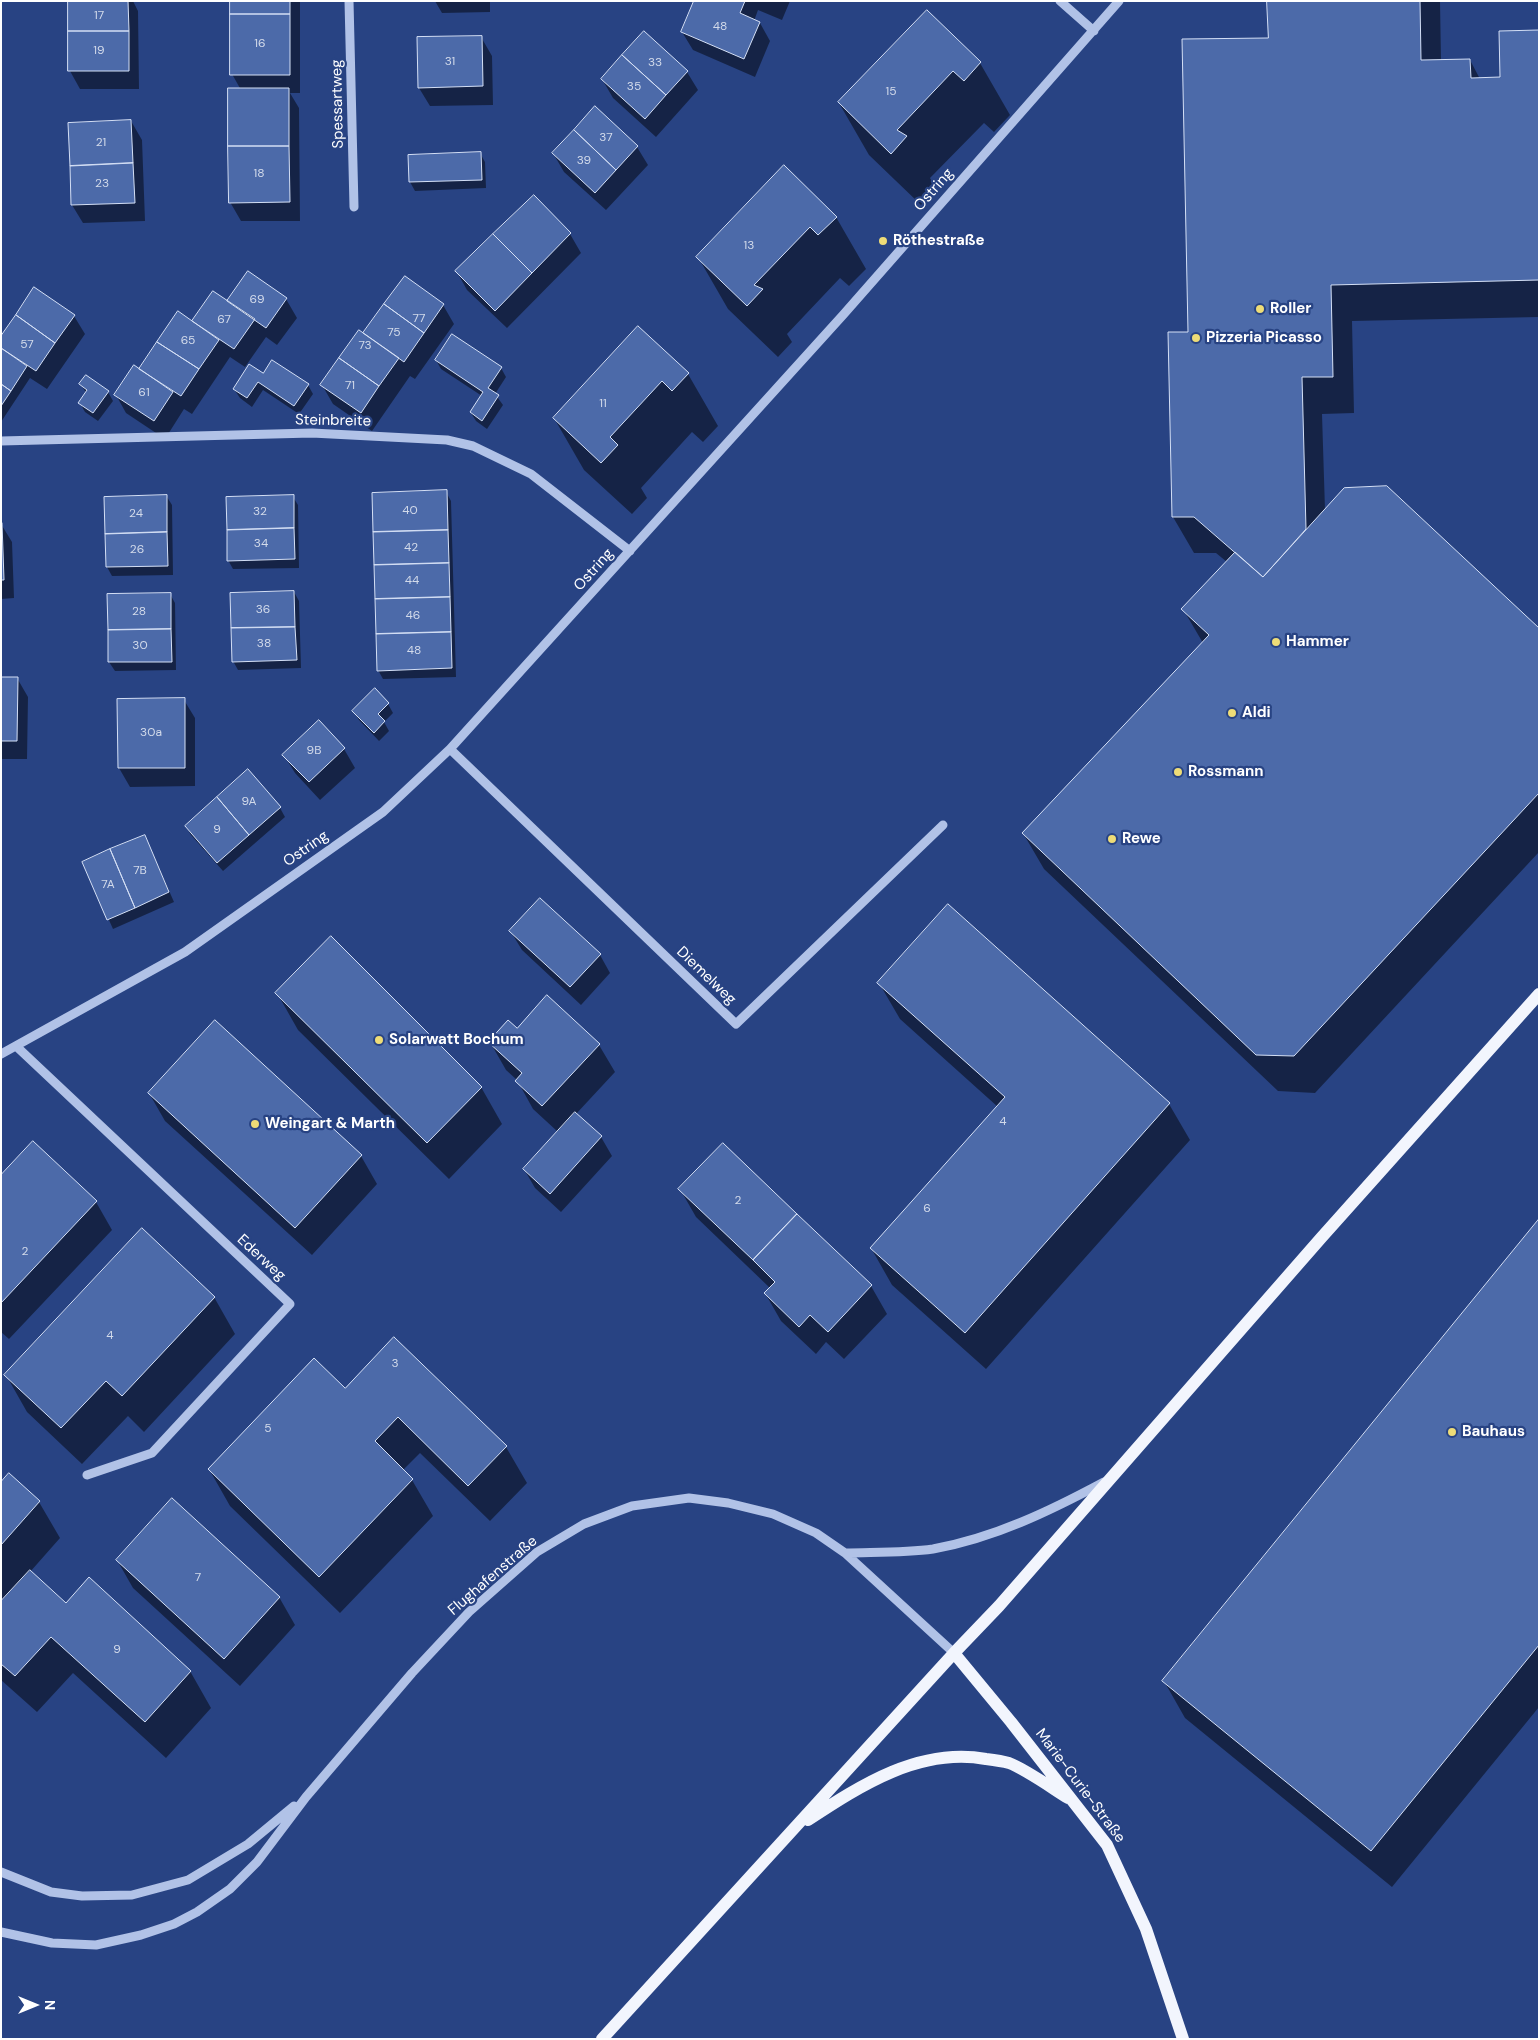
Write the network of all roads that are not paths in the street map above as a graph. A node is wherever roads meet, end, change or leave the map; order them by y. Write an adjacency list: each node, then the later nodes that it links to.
1 (349, 1): 5 (street, Spessartweg)
2 (1060, 1): 4 (street)
3 (1119, 1): 4 (street, Ostring)
4 (1094, 31): 7 (street, Ostring)
5 (354, 207)
6 (1, 441): 7 (street, Steinbreite)
7 (630, 551): 8 (street, Ostring)
8 (450, 749): 9 (street, Diemelweg); 11 (street, Ostring)
9 (943, 825)
10 (1539, 994): 14 (main road)
11 (16, 1046): 12 (street, Ostring); 13 (street, Ederweg)
12 (1, 1054)
13 (87, 1475)
14 (1111, 1479): 15 (street); 16 (main road)
15 (845, 1553): 16 (street, Flughafenstraße); 17 (street, Flughafenstraße)
16 (954, 1653): 18 (main road, Marie-Curie-Straße); 19 (main road)
17 (306, 1797): 20 (street, Flughafenstraße); 21 (street, Flughafenstraße)
18 (1074, 1801): 19 (main road); 23 (main road, Marie-Curie-Straße)
19 (790, 1833): 22 (main road)
20 (1, 1872)
21 (1, 1932)
22 (602, 2039)
23 (1183, 2039)

